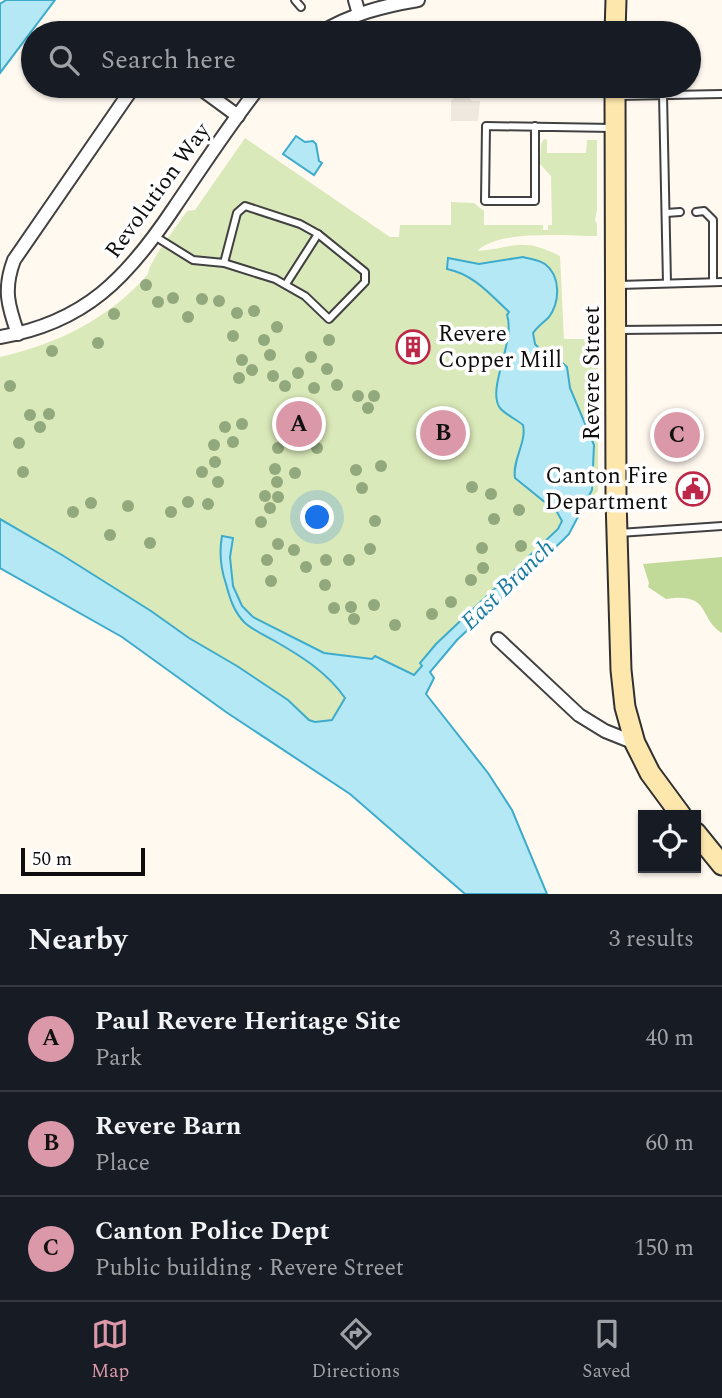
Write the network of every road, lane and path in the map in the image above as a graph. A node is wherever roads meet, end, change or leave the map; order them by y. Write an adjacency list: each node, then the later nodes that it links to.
1 (295, 0): 5 (lane)
2 (355, 0): 6 (street)
3 (418, 0): 6 (street)
4 (615, 0): 8 (street)
5 (301, 7)
6 (359, 14): 7 (street)
7 (341, 21)
8 (615, 21)
9 (701, 94): 10 (lane)
10 (722, 94)
11 (126, 98): 32 (street)
12 (213, 98): 16 (street)
13 (251, 98): 16 (street, Revolution Way)
14 (615, 98): 18 (street, Revere Street)
15 (663, 98): 21 (lane)
16 (238, 116): 23 (street, Revolution Way)
17 (535, 127): 17 (lane); 18 (lane)
18 (615, 128): 29 (street, Revere Street)
19 (680, 212): 21 (lane)
20 (696, 212): 25 (lane)
21 (666, 213): 27 (lane)
22 (318, 234): 24 (lane); 28 (lane); 28 (lane)
23 (156, 237): 24 (lane); 32 (street, Revolution Way)
24 (224, 263): 28 (lane)
25 (713, 282): 26 (lane); 27 (lane)
26 (722, 282)
27 (667, 283): 29 (lane)
28 (286, 284)
29 (616, 285): 31 (street, Revere Street)
30 (722, 329): 31 (lane)
31 (616, 330): 35 (street, Revere Street)
32 (18, 334): 33 (street, Revolution Way)
33 (0, 337)
34 (722, 526): 35 (lane)
35 (617, 533): 37 (street, Revere Street)
36 (499, 639): 37 (street)
37 (635, 743): 38 (street, Revere Street)
38 (677, 810)
39 (701, 839): 40 (street)
40 (722, 865)

